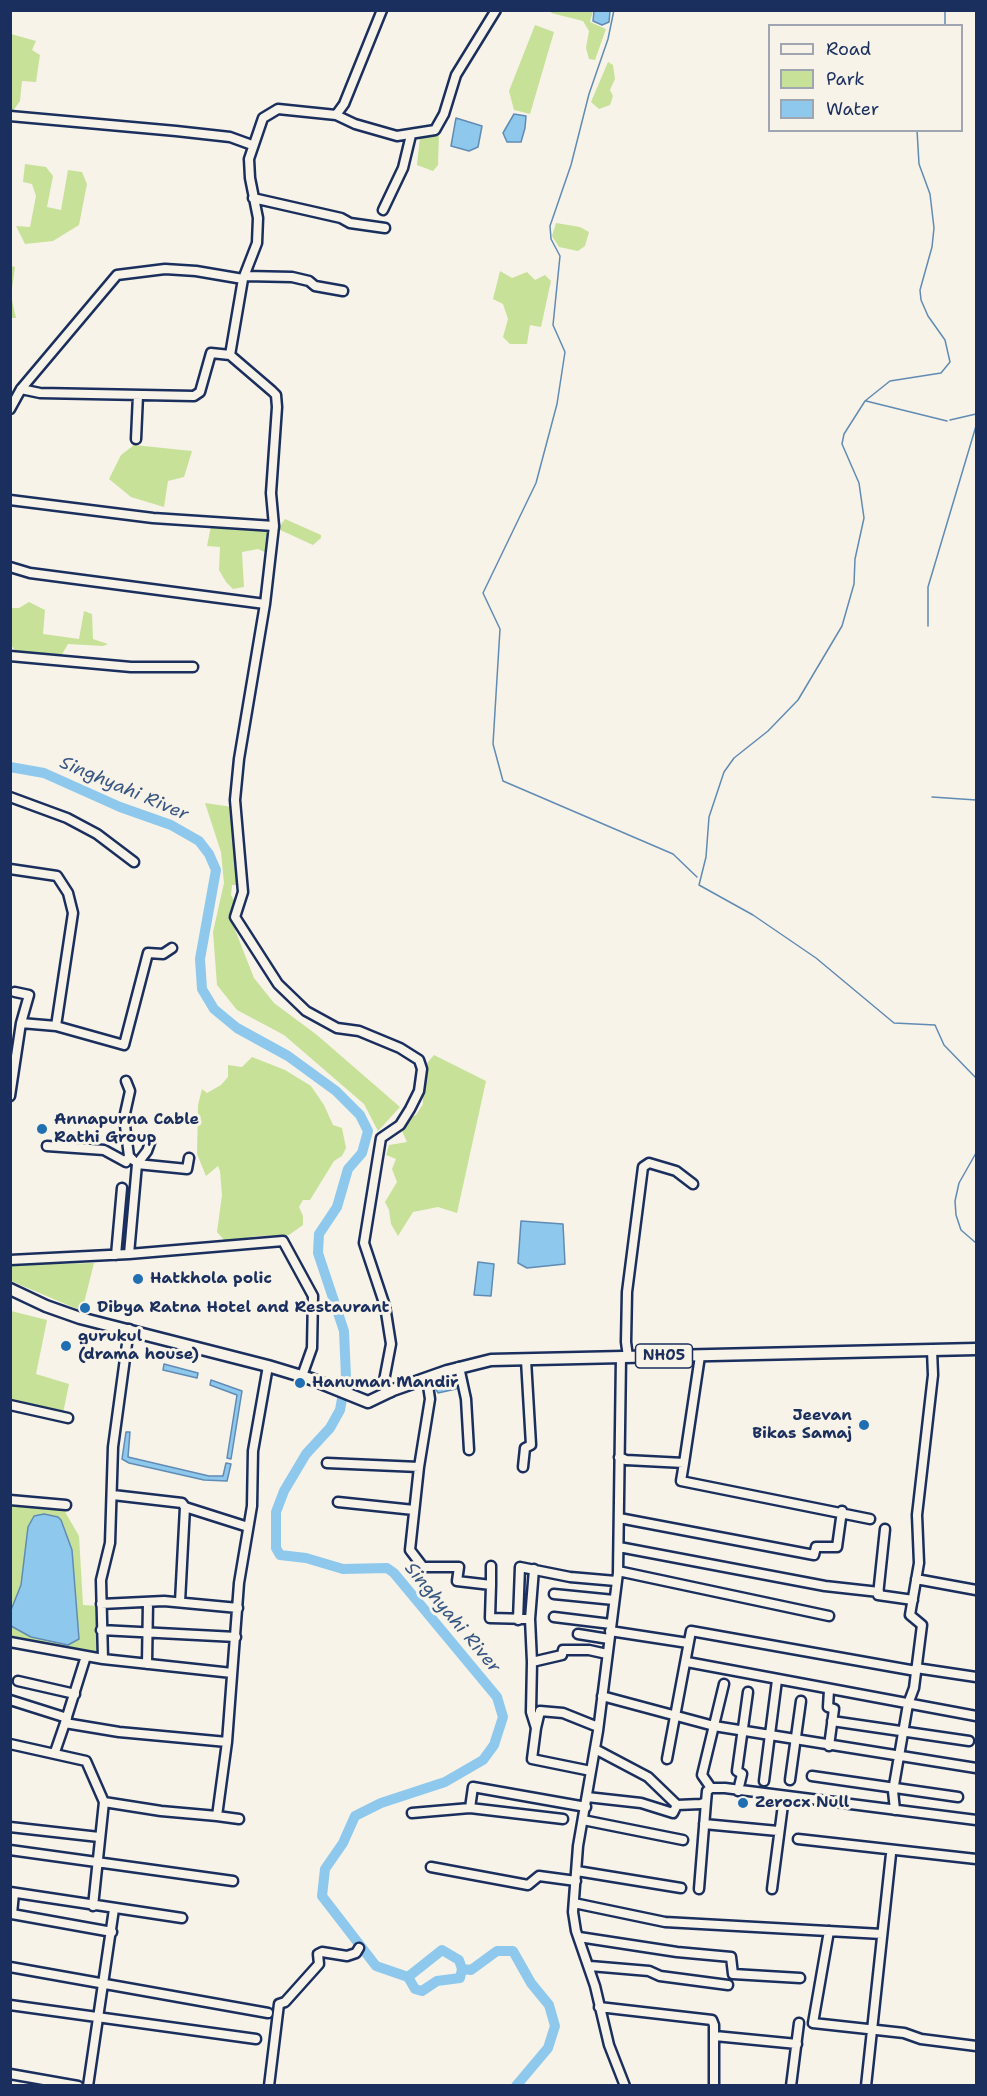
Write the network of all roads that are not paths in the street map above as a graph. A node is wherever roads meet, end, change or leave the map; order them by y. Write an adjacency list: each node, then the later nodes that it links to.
1 (382, 10): 3 (street)
2 (496, 10): 5 (street)
3 (336, 115): 5 (street); 6 (street)
4 (10, 117): 6 (street)
5 (411, 135): 8 (street)
6 (252, 145): 7 (street)
7 (253, 198): 9 (street); 10 (street)
8 (383, 210)
9 (385, 228)
10 (244, 278): 11 (street); 12 (street); 13 (street)
11 (343, 291)
12 (230, 355): 14 (street); 18 (street)
13 (21, 389): 14 (street); 15 (street)
14 (138, 395): 16 (street)
15 (10, 409)
16 (136, 439)
17 (10, 500): 18 (street)
18 (274, 526): 20 (street)
19 (10, 567): 20 (street)
20 (265, 604): 53 (street)
21 (10, 656): 22 (street)
22 (193, 668)
23 (10, 797): 24 (street)
24 (134, 862)
25 (10, 869): 29 (street)
26 (172, 948): 29 (street)
27 (15, 992): 28 (street)
28 (21, 1023): 29 (street); 31 (street)
29 (56, 1026)
30 (126, 1081): 35 (street)
31 (10, 1096)
32 (151, 1140): 36 (street)
33 (46, 1146): 35 (street)
34 (189, 1158): 36 (street)
35 (128, 1159): 36 (street)
36 (137, 1164): 39 (street)
37 (693, 1184): 47 (street)
38 (122, 1188): 40 (street)
39 (129, 1254): 40 (street); 51 (street)
40 (116, 1255): 41 (street)
41 (10, 1260)
42 (10, 1289): 43 (main road, NH05)
43 (129, 1329): 49 (main road, NH05); 62 (street)
44 (976, 1349): 45 (main road, NH05)
45 (932, 1350): 46 (main road, NH05); 77 (street)
46 (700, 1356): 47 (main road, NH05); 59 (street)
47 (625, 1357): 48 (main road, NH05); 57 (street)
48 (526, 1360): 50 (main road, NH05); 61 (street)
49 (268, 1366): 51 (main road, NH05); 71 (street)
50 (459, 1367): 52 (main road, NH05); 56 (street)
51 (307, 1378): 53 (main road, NH05)
52 (427, 1379): 53 (main road, NH05); 60 (street)
53 (391, 1392)
54 (10, 1405): 55 (street)
55 (68, 1418)
56 (469, 1450)
57 (619, 1457): 59 (street); 69 (street)
58 (327, 1463): 60 (street)
59 (684, 1463): 68 (street)
60 (419, 1467): 67 (street)
61 (523, 1467)
62 (113, 1496): 66 (street); 86 (street)
63 (10, 1500): 65 (street)
64 (338, 1502): 67 (street)
65 (66, 1505)
66 (184, 1507): 71 (street); 85 (street)
67 (414, 1510): 78 (street)
68 (842, 1511): 69 (street); 70 (street)
69 (619, 1518): 73 (street)
70 (870, 1519)
71 (248, 1527): 87 (street)
72 (885, 1529): 80 (street)
73 (619, 1547): 76 (street); 80 (street)
74 (491, 1566): 78 (street)
75 (534, 1569): 76 (street); 90 (street); 91 (street)
76 (617, 1576): 82 (street); 88 (street)
77 (916, 1579): 79 (street); 83 (street)
78 (491, 1585): 91 (street)
79 (976, 1590)
80 (879, 1592): 83 (street)
81 (554, 1594): 82 (street)
82 (614, 1600): 94 (street)
83 (913, 1600): 105 (street)
84 (148, 1602): 85 (street); 86 (street); 93 (street)
85 (180, 1602): 87 (street)
86 (101, 1604): 92 (street)
87 (238, 1608): 96 (street)
88 (829, 1616)
89 (554, 1617): 94 (street)
90 (530, 1619): 91 (street); 102 (street)
91 (518, 1620)
92 (101, 1630): 93 (street); 101 (street)
93 (148, 1631): 96 (street); 104 (street)
94 (610, 1631): 95 (street); 98 (street); 99 (street)
95 (578, 1634)
96 (236, 1637): 106 (street)
97 (10, 1642): 100 (street)
98 (688, 1643): 103 (street); 105 (street)
99 (607, 1654): 102 (street); 114 (street)
100 (86, 1656): 101 (street); 113 (street)
101 (103, 1659): 104 (street)
102 (532, 1662): 124 (street)
103 (687, 1662): 108 (street); 118 (street)
104 (147, 1664): 106 (street)
105 (916, 1670): 107 (street); 117 (street)
106 (232, 1672): 130 (street)
107 (976, 1677)
108 (777, 1680): 111 (street); 127 (street)
109 (18, 1681): 113 (street)
110 (724, 1684): 122 (street)
111 (828, 1690): 117 (street); 121 (street)
112 (748, 1692): 125 (street)
113 (75, 1694): 120 (street)
114 (602, 1696): 118 (street); 123 (street)
115 (10, 1700): 120 (street)
116 (801, 1701): 128 (street)
117 (908, 1704): 119 (street); 126 (street)
118 (675, 1716): 122 (street); 136 (street)
119 (976, 1716)
120 (66, 1720): 130 (street); 134 (street)
121 (832, 1720): 126 (street); 132 (street)
122 (714, 1726): 125 (street); 143 (street)
123 (598, 1727): 124 (street); 133 (street)
124 (536, 1728): 138 (street)
125 (741, 1731): 127 (street); 144 (street)
126 (903, 1732): 129 (street); 135 (street)
127 (769, 1736): 128 (street); 140 (street)
128 (795, 1741): 132 (street); 141 (street)
129 (969, 1741)
130 (227, 1742): 155 (street)
131 (10, 1744): 134 (street)
132 (829, 1746): 135 (street)
133 (595, 1749): 138 (street); 150 (street)
134 (55, 1752): 148 (street)
135 (900, 1757): 137 (street); 142 (street)
136 (668, 1760)
137 (976, 1768)
138 (591, 1771): 145 (street)
139 (812, 1776): 142 (street)
140 (764, 1780)
141 (790, 1780)
142 (894, 1787): 147 (street); 153 (street)
143 (711, 1788): 144 (street); 149 (street)
144 (738, 1791): 146 (street)
145 (587, 1797): 150 (street); 151 (street)
146 (784, 1797): 153 (street); 162 (street)
147 (958, 1797)
148 (104, 1802): 155 (street); 163 (street)
149 (706, 1802): 150 (street); 160 (street)
150 (677, 1805)
151 (586, 1807): 152 (street); 158 (street)
152 (470, 1808): 154 (street); 157 (street)
153 (895, 1810): 159 (street)
154 (412, 1813)
155 (217, 1816): 156 (street)
156 (238, 1819)
157 (563, 1819)
158 (583, 1820): 164 (street); 171 (street)
159 (976, 1820)
160 (704, 1824): 162 (street); 175 (street)
161 (10, 1827): 163 (street)
162 (778, 1831): 176 (street)
163 (99, 1837): 169 (street)
164 (683, 1839)
165 (798, 1839): 168 (street)
166 (10, 1850): 169 (street)
167 (891, 1854): 184 (street)
168 (976, 1859)
169 (99, 1863): 172 (street); 179 (street)
170 (431, 1867): 173 (street)
171 (577, 1871): 173 (street); 174 (street)
172 (233, 1881)
173 (576, 1881): 178 (street)
174 (681, 1888)
175 (699, 1889)
176 (772, 1889)
177 (13, 1892): 179 (street); 183 (street)
178 (574, 1903): 182 (street); 185 (street)
179 (93, 1906): 180 (street)
180 (114, 1909): 181 (street); 183 (street)
181 (182, 1918)
182 (830, 1931): 184 (street); 197 (street)
183 (112, 1932): 190 (street)
184 (882, 1934): 197 (street)
185 (579, 1937): 187 (street); 189 (street)
186 (359, 1948): 205 (street)
187 (590, 1966): 191 (street); 193 (street)
188 (10, 1967): 190 (street)
189 (800, 1978)
190 (104, 1984): 194 (street); 195 (street)
191 (728, 1985)
192 (10, 2005): 195 (street)
193 (599, 2007): 198 (street); 206 (street)
194 (268, 2013)
195 (99, 2017): 199 (street); 204 (street)
196 (800, 2022): 200 (street)
197 (872, 2029): 201 (street); 209 (street)
198 (715, 2036): 200 (street); 207 (street)
199 (256, 2039)
200 (797, 2044): 208 (street)
201 (976, 2046)
202 (10, 2074): 203 (street)
203 (78, 2085)
204 (88, 2085)
205 (268, 2085)
206 (625, 2085)
207 (714, 2085)
208 (791, 2085)
209 (866, 2085)

